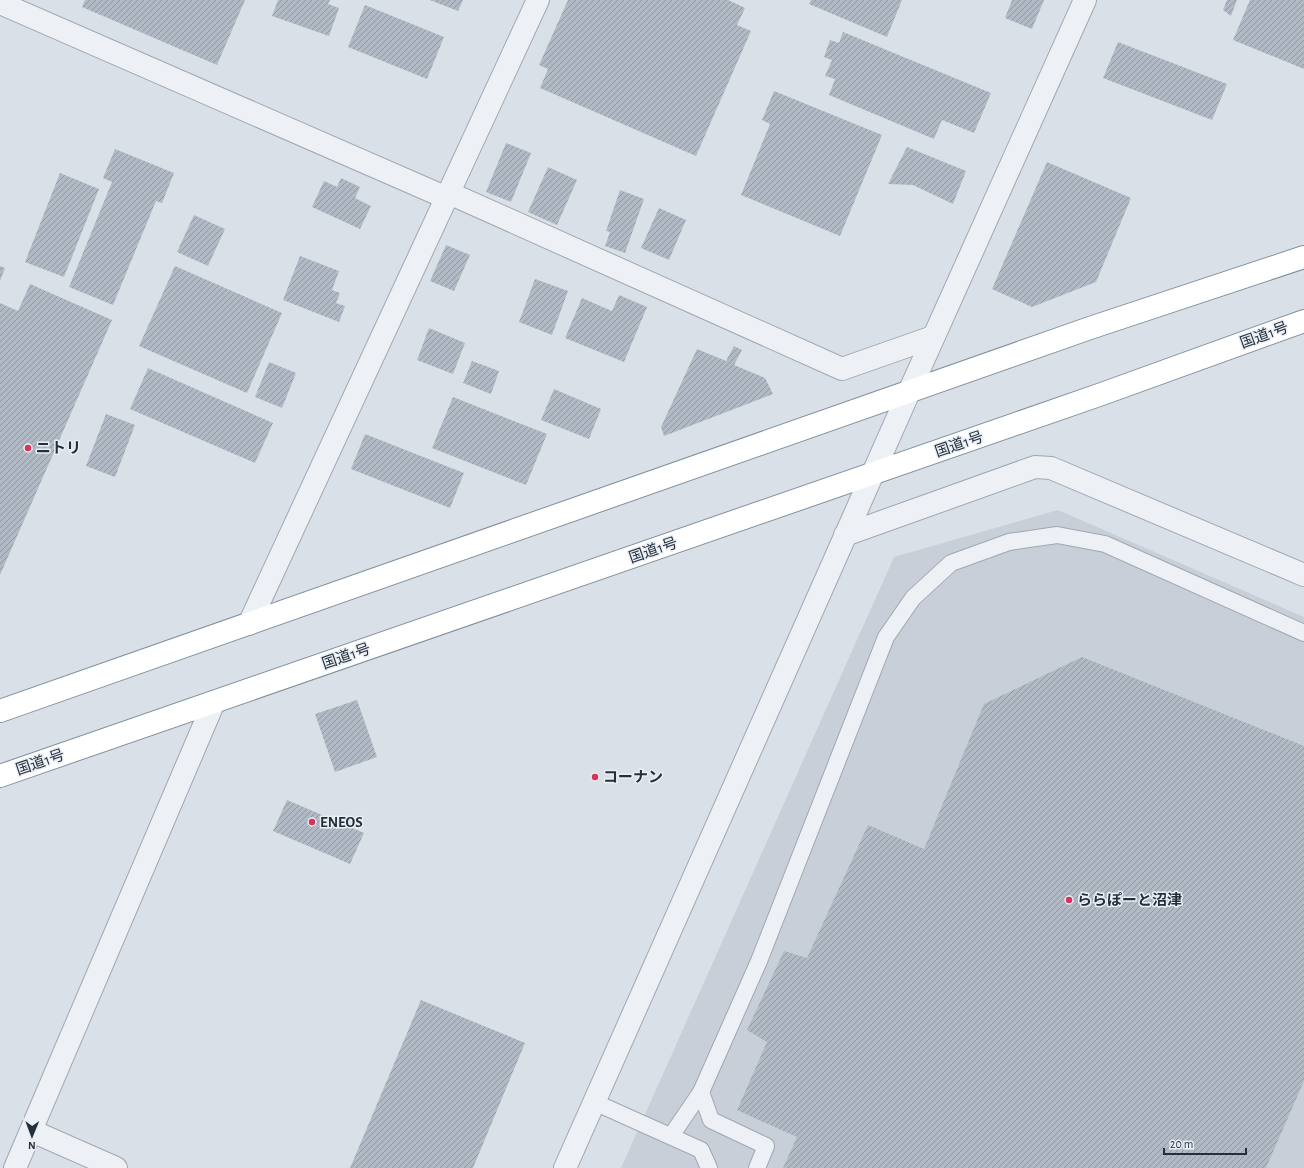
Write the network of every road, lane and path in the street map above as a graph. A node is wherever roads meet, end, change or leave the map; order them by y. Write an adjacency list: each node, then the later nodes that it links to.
1 (538, 0): 4 (street)
2 (1085, 0): 7 (street)
3 (0, 3): 4 (street)
4 (448, 196): 7 (street); 12 (street)
5 (1304, 257): 8 (highway)
6 (1304, 321): 9 (highway, 国道1号)
7 (934, 337): 8 (street)
8 (909, 392): 9 (street); 12 (highway)
9 (873, 474): 10 (street); 14 (highway, 国道1号)
10 (845, 535): 11 (street); 18 (street)
11 (1304, 575)
12 (249, 624): 15 (highway)
13 (1304, 633): 17 (lane)
14 (214, 702): 16 (highway, 国道1号); 19 (street)
15 (0, 711)
16 (0, 776)
17 (701, 1092): 20 (lane); 25 (lane)
18 (594, 1102): 20 (lane); 23 (street)
19 (32, 1130): 21 (street); 22 (street)
20 (671, 1136): 24 (lane)
21 (15, 1168)
22 (116, 1168)
23 (565, 1168)
24 (710, 1168)
25 (757, 1168)

